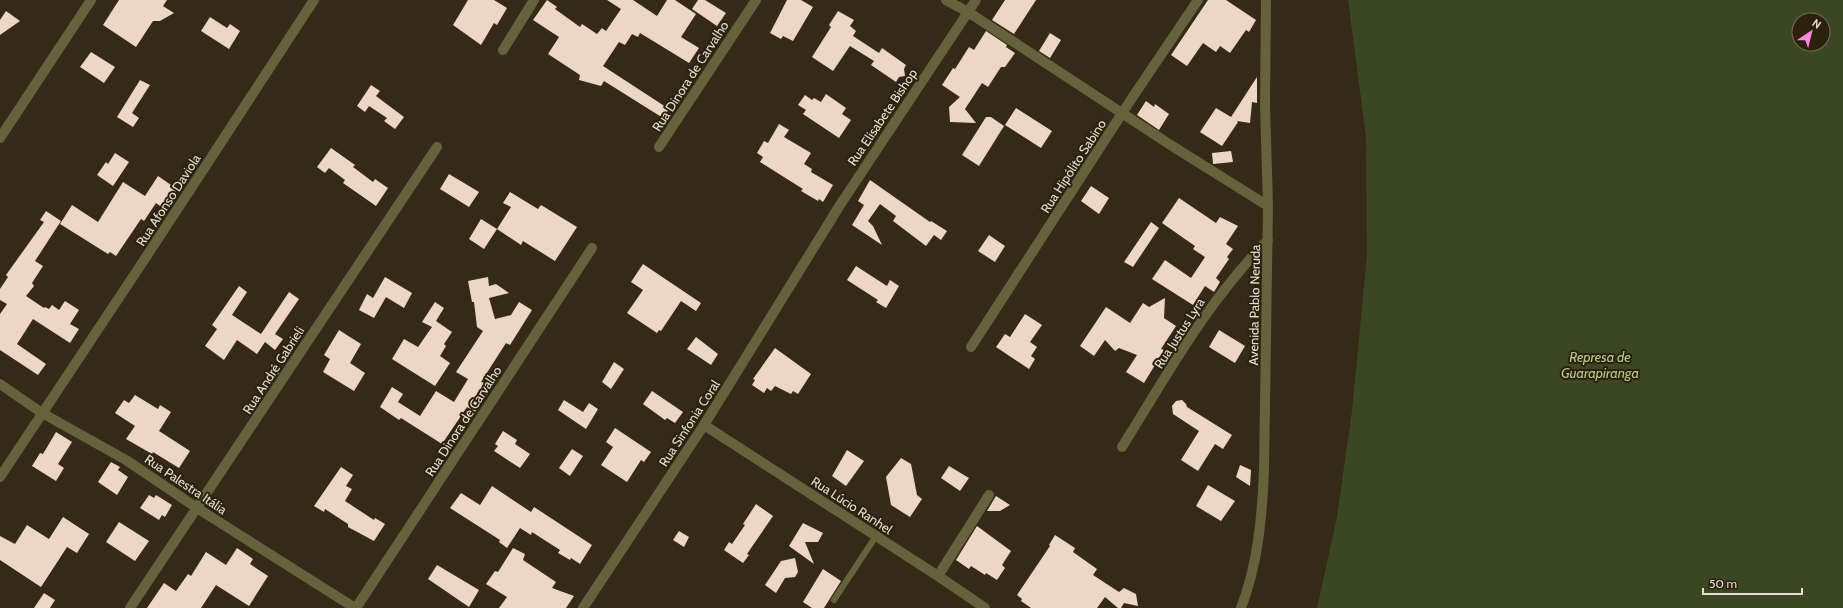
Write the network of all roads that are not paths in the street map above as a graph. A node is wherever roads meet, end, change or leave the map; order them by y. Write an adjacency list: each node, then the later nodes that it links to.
1 (91, 0): 12 (street)
2 (314, 0): 21 (street, Rua Afonso Daviola)
3 (534, 0): 10 (street)
4 (756, 0): 14 (street, Rua Dinora de Carvalho)
5 (946, 0): 9 (street)
6 (976, 0): 9 (street, Rua Elisabete Bishop)
7 (1198, 0): 11 (street, Rua Hipólito Sabino)
8 (1266, 0): 15 (street, Avenida Pablo Neruda)
9 (968, 12): 11 (street); 18 (street, Rua Elisabete Bishop)
10 (503, 50)
11 (1122, 114): 15 (street); 19 (street, Rua Hipólito Sabino)
12 (0, 138)
13 (436, 147): 26 (street, Rua André Gabrieli)
14 (659, 147)
15 (1268, 206): 16 (street, Avenida Pablo Neruda)
16 (1268, 240): 23 (street, Rua Justus Lyra); 34 (street, Avenida Pablo Neruda)
17 (592, 248): 31 (street, Rua Dinora de Carvalho)
18 (812, 250): 22 (street, Rua Sinfonia Coral)
19 (971, 347)
20 (0, 384): 21 (street, Rua Palestra Itália)
21 (42, 413): 24 (street, Rua Afonso Daviola); 26 (street, Rua Palestra Itália)
22 (704, 425): 27 (street, Rua Lúcio Ranhel); 32 (street, Rua Sinfonia Coral)
23 (1122, 446)
24 (0, 477)
25 (989, 495): 28 (street)
26 (197, 508): 30 (street, Rua André Gabrieli); 31 (street, Rua Palestra Itália)
27 (876, 536): 28 (street, Rua Lúcio Ranhel); 29 (lane)
28 (938, 576): 33 (street, Rua Lúcio Ranhel)
29 (834, 600)
30 (130, 608)
31 (356, 608)
32 (583, 608)
33 (985, 608)
34 (1240, 608)

